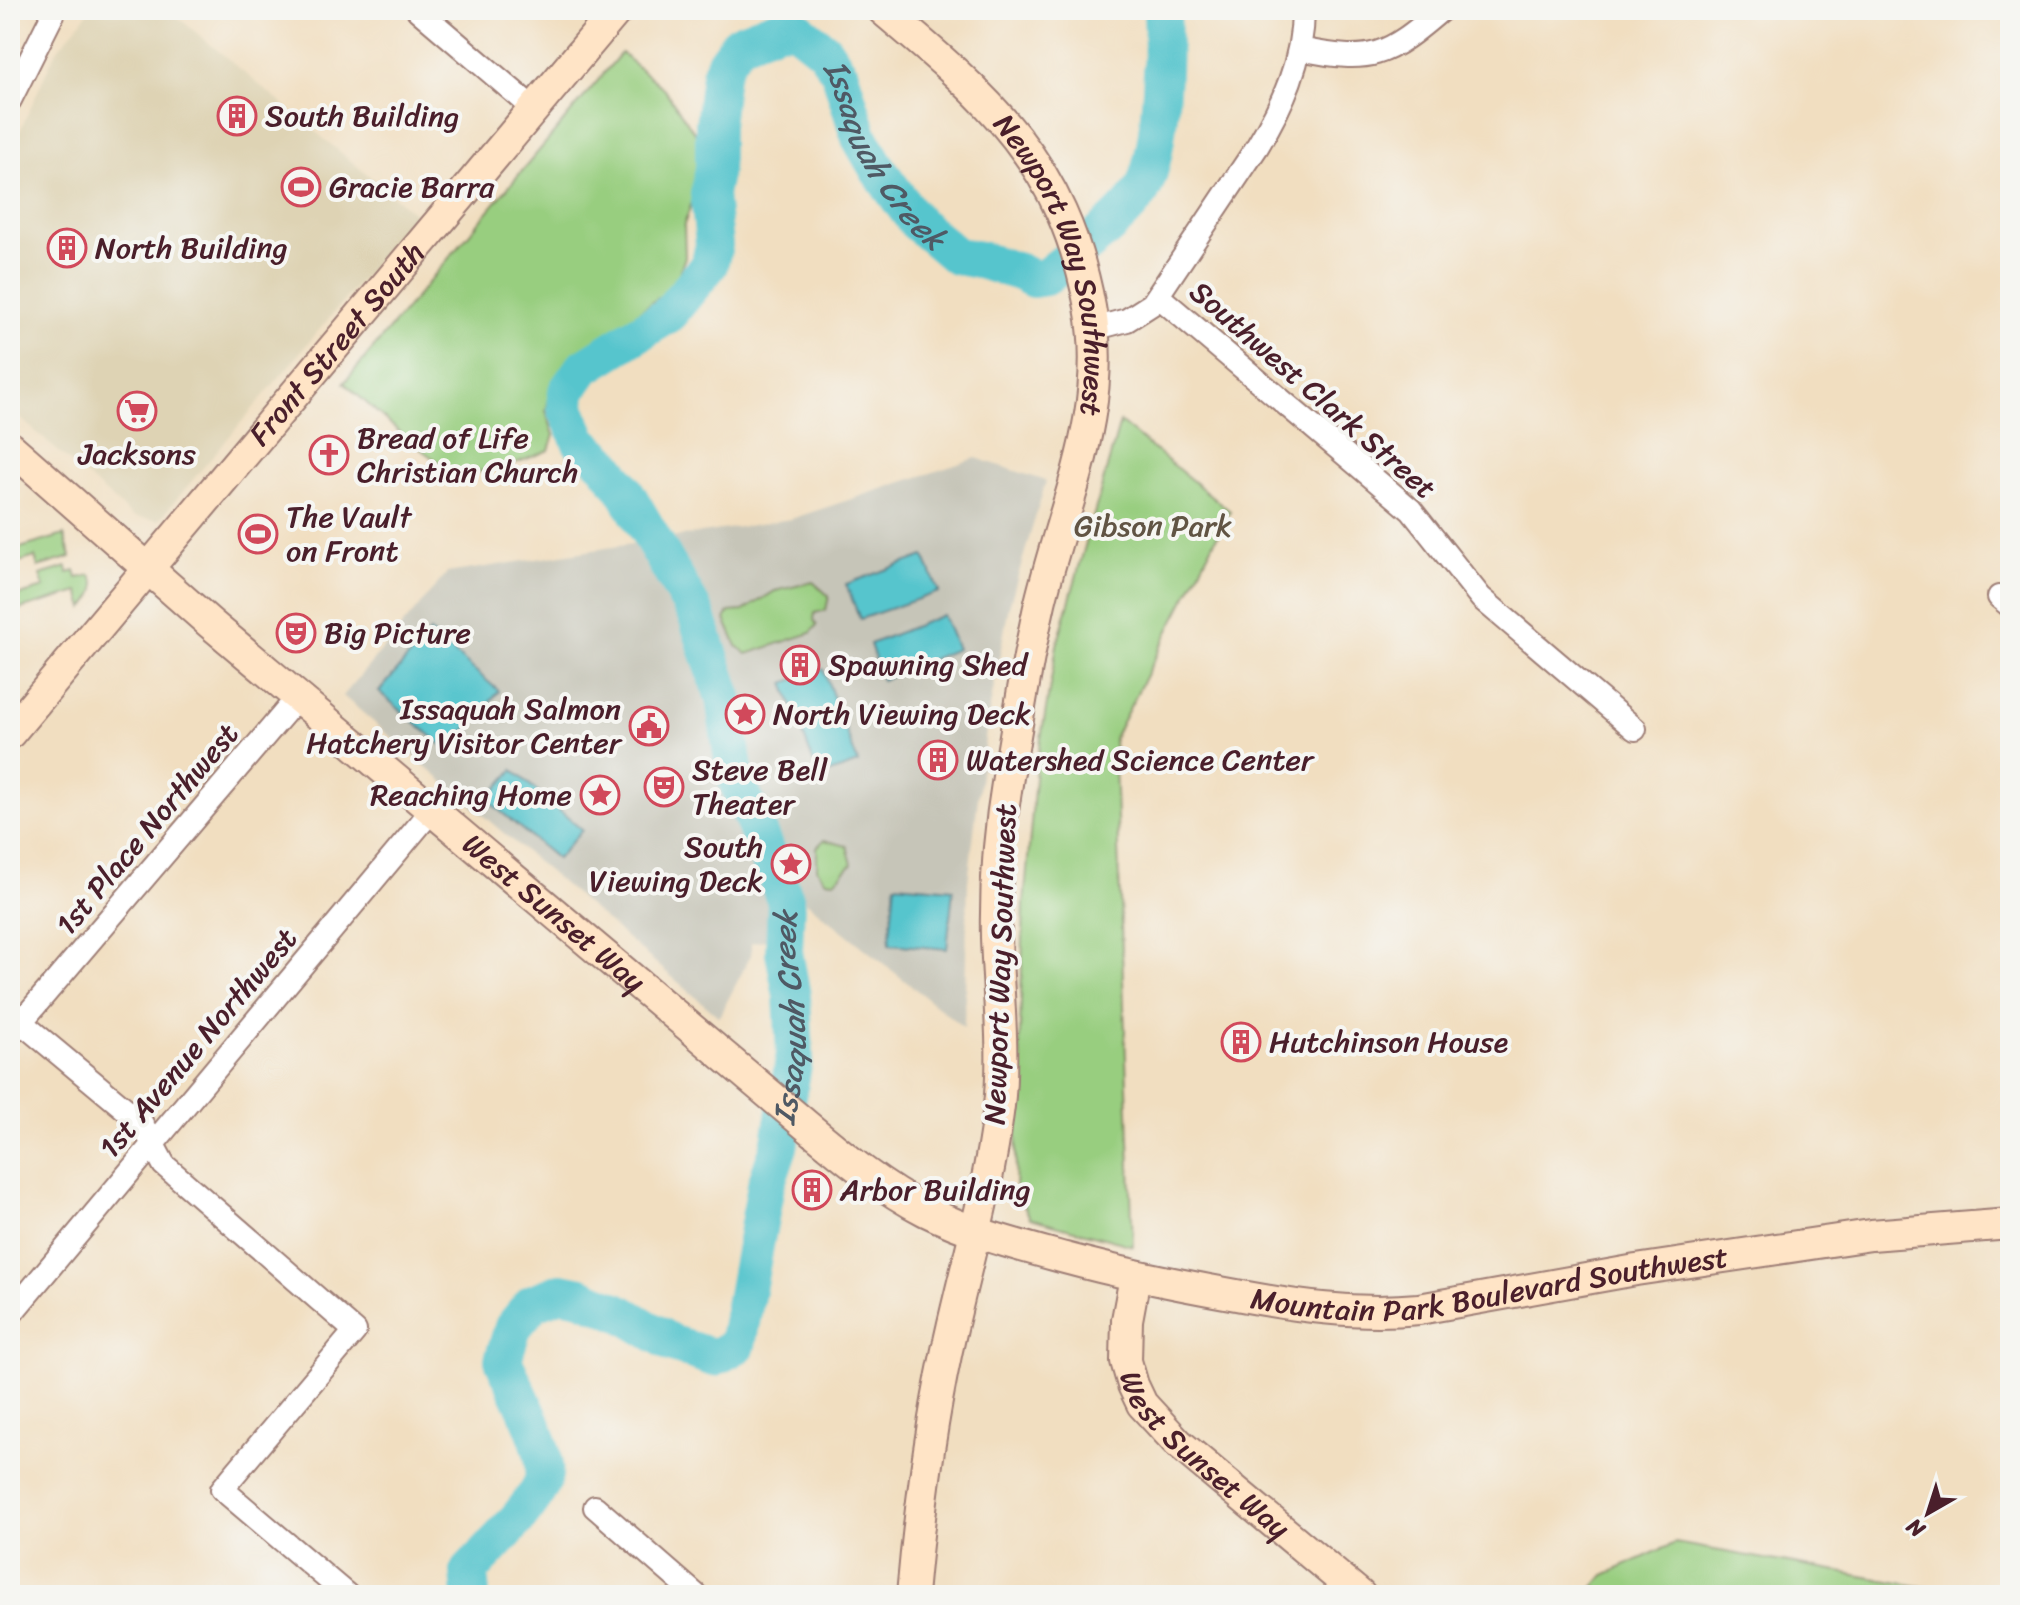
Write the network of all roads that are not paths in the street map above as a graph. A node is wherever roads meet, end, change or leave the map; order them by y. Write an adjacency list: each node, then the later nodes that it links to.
1 (55, 10): 8 (street)
2 (418, 10): 10 (street)
3 (617, 10): 10 (street, Front Street South)
4 (883, 10): 12 (street, Newport Way Southwest)
5 (1303, 10): 7 (street)
6 (1441, 10): 7 (street)
7 (1300, 49): 11 (street)
8 (16, 68): 9 (street)
9 (10, 100)
10 (534, 109): 14 (street, Front Street South)
11 (1158, 296): 12 (street); 16 (street, Southwest Clark Street)
12 (1093, 329): 22 (street, Newport Way Southwest)
13 (10, 447): 14 (street, West Sunset Way)
14 (148, 567): 15 (street, West Sunset Way); 17 (street, Front Street South)
15 (298, 697): 18 (street, West Sunset Way); 19 (street, 1st Place Northwest)
16 (1635, 729)
17 (10, 733)
18 (432, 810): 20 (street, 1st Avenue Northwest); 22 (street, West Sunset Way)
19 (14, 1023): 20 (street)
20 (152, 1143): 24 (street, 1st Avenue Northwest); 26 (street)
21 (2010, 1224): 23 (street, Mountain Park Boulevard Southwest)
22 (975, 1233): 23 (street, Mountain Park Boulevard Southwest); 28 (street, Newport Way Southwest)
23 (1135, 1277): 29 (street, West Sunset Way)
24 (10, 1315)
25 (595, 1507): 27 (street)
26 (347, 1595)
27 (696, 1595)
28 (912, 1595)
29 (1360, 1595)

